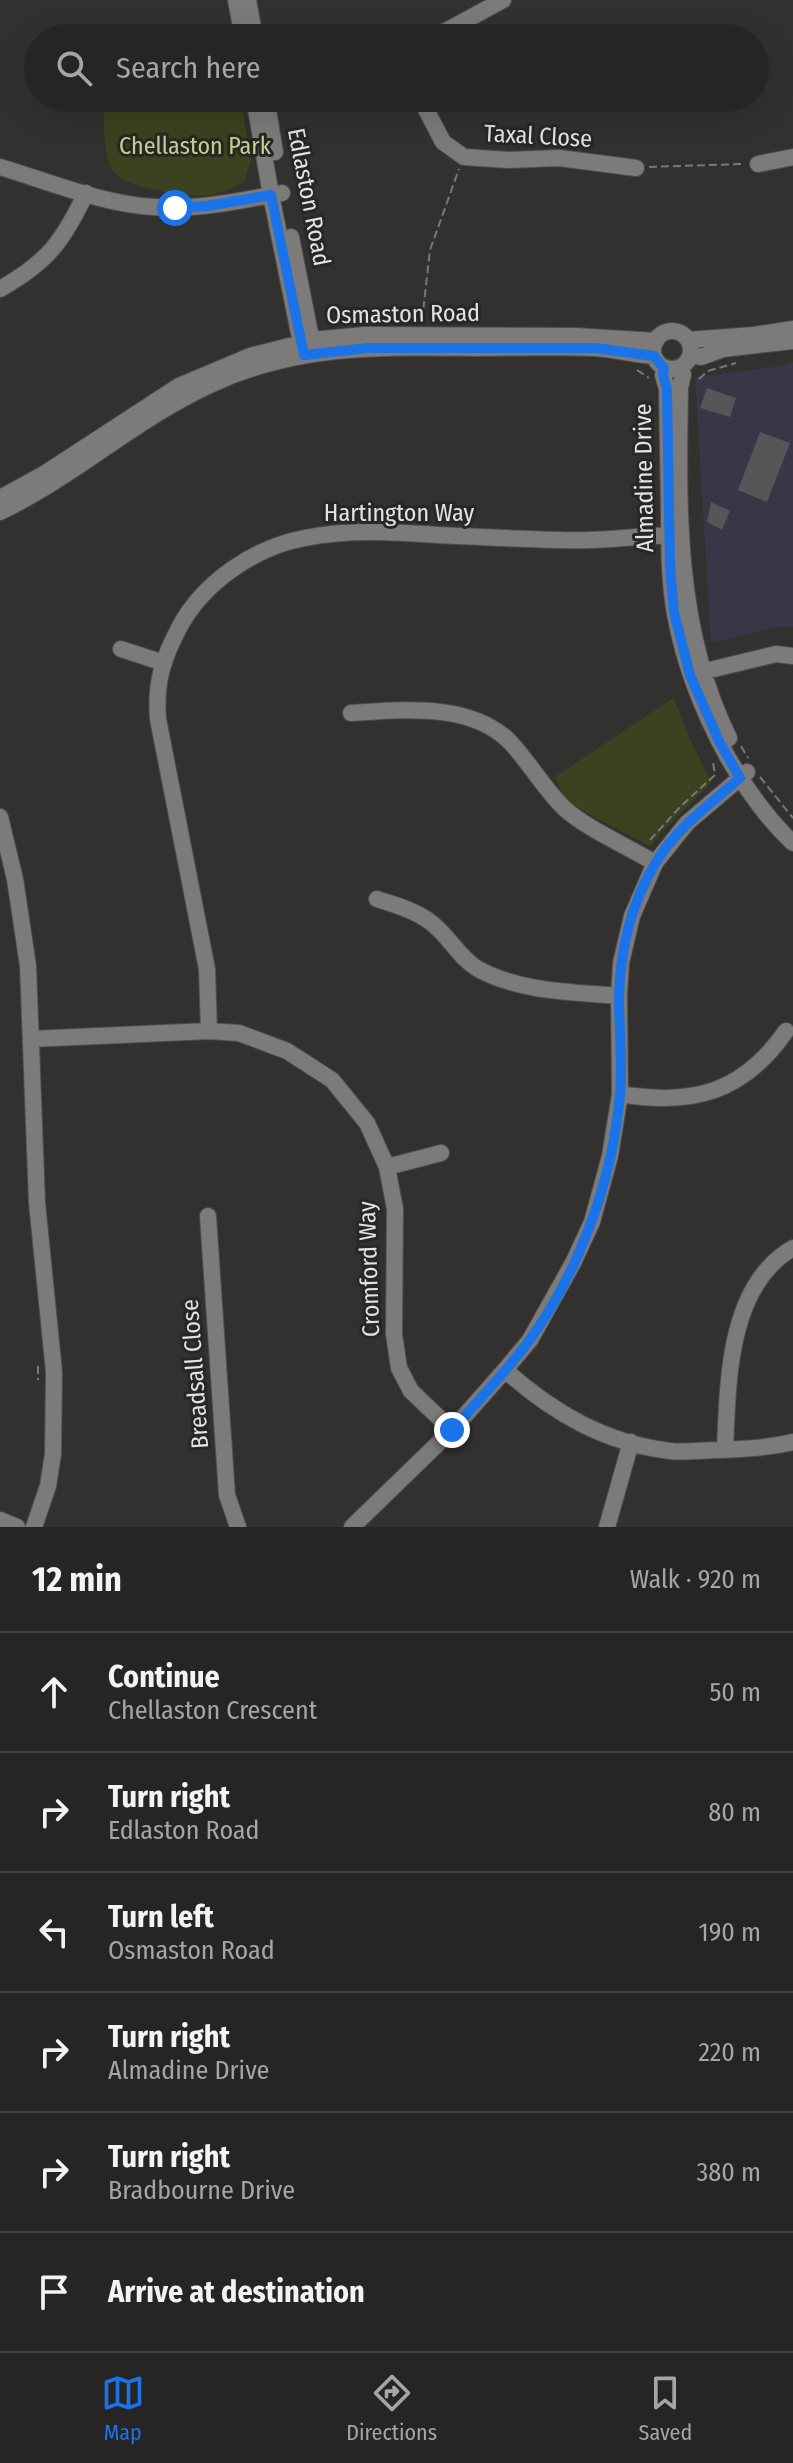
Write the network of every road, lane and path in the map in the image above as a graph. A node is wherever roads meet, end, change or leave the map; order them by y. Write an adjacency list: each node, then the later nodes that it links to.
1 (236, 0): 4 (street)
2 (248, 0): 5 (street)
3 (503, 0): 6 (street)
4 (240, 24)
5 (252, 24)
6 (459, 24)
7 (263, 112): 15 (street, Edlaston Road)
8 (427, 112): 9 (street, Taxal Close)
9 (464, 157): 13 (street, Taxal Close); 18 (path)
10 (793, 157): 11 (street)
11 (758, 164): 13 (path)
12 (0, 167): 14 (street)
13 (636, 168)
14 (86, 193): 15 (street); 16 (street)
15 (276, 194): 20 (street, Edlaston Road)
16 (0, 289)
17 (793, 329): 21 (street, Osmaston Road)
18 (420, 336): 20 (street, Osmaston Road); 21 (street, Osmaston Road)
19 (793, 341): 21 (street, Osmaston Road)
20 (307, 348): 21 (street, Osmaston Road); 25 (street, Osmaston Road); 26 (street, Osmaston Road)
21 (672, 354): 24 (street, Almadine Drive)
22 (740, 362): 24 (path)
23 (630, 367): 24 (path)
24 (674, 389): 27 (street, Almadine Drive)
25 (0, 498)
26 (0, 512)
27 (674, 535): 30 (street, Hartington Way); 31 (street, Almadine Drive)
28 (121, 649): 30 (street)
29 (793, 656): 31 (street)
30 (164, 663): 43 (street, Hartington Way)
31 (696, 674): 34 (street, Almadine Drive)
32 (351, 713): 39 (street)
33 (736, 738): 34 (path)
34 (748, 770): 36 (path); 37 (street, Almadine Drive); 38 (street, Almadine Drive); 39 (street)
35 (0, 817): 40 (street)
36 (793, 818)
37 (793, 827)
38 (793, 843)
39 (655, 863): 42 (street)
40 (8, 881): 45 (street)
41 (377, 899): 42 (street)
42 (619, 996): 46 (street)
43 (209, 1031): 45 (street, Cromford Way); 48 (street, Cromford Way)
44 (786, 1031): 46 (street)
45 (31, 1039): 59 (street)
46 (620, 1094): 51 (street)
47 (441, 1153): 48 (street)
48 (387, 1167): 52 (street, Cromford Way)
49 (208, 1216): 60 (street, Breadsall Close)
50 (793, 1248): 55 (street)
51 (505, 1370): 52 (street); 53 (street)
52 (452, 1430): 57 (street)
53 (631, 1442): 55 (street); 61 (street)
54 (793, 1442): 55 (street)
55 (725, 1450)
56 (0, 1520): 58 (street)
57 (358, 1525)
58 (17, 1527)
59 (34, 1527)
60 (238, 1527)
61 (607, 1527)

